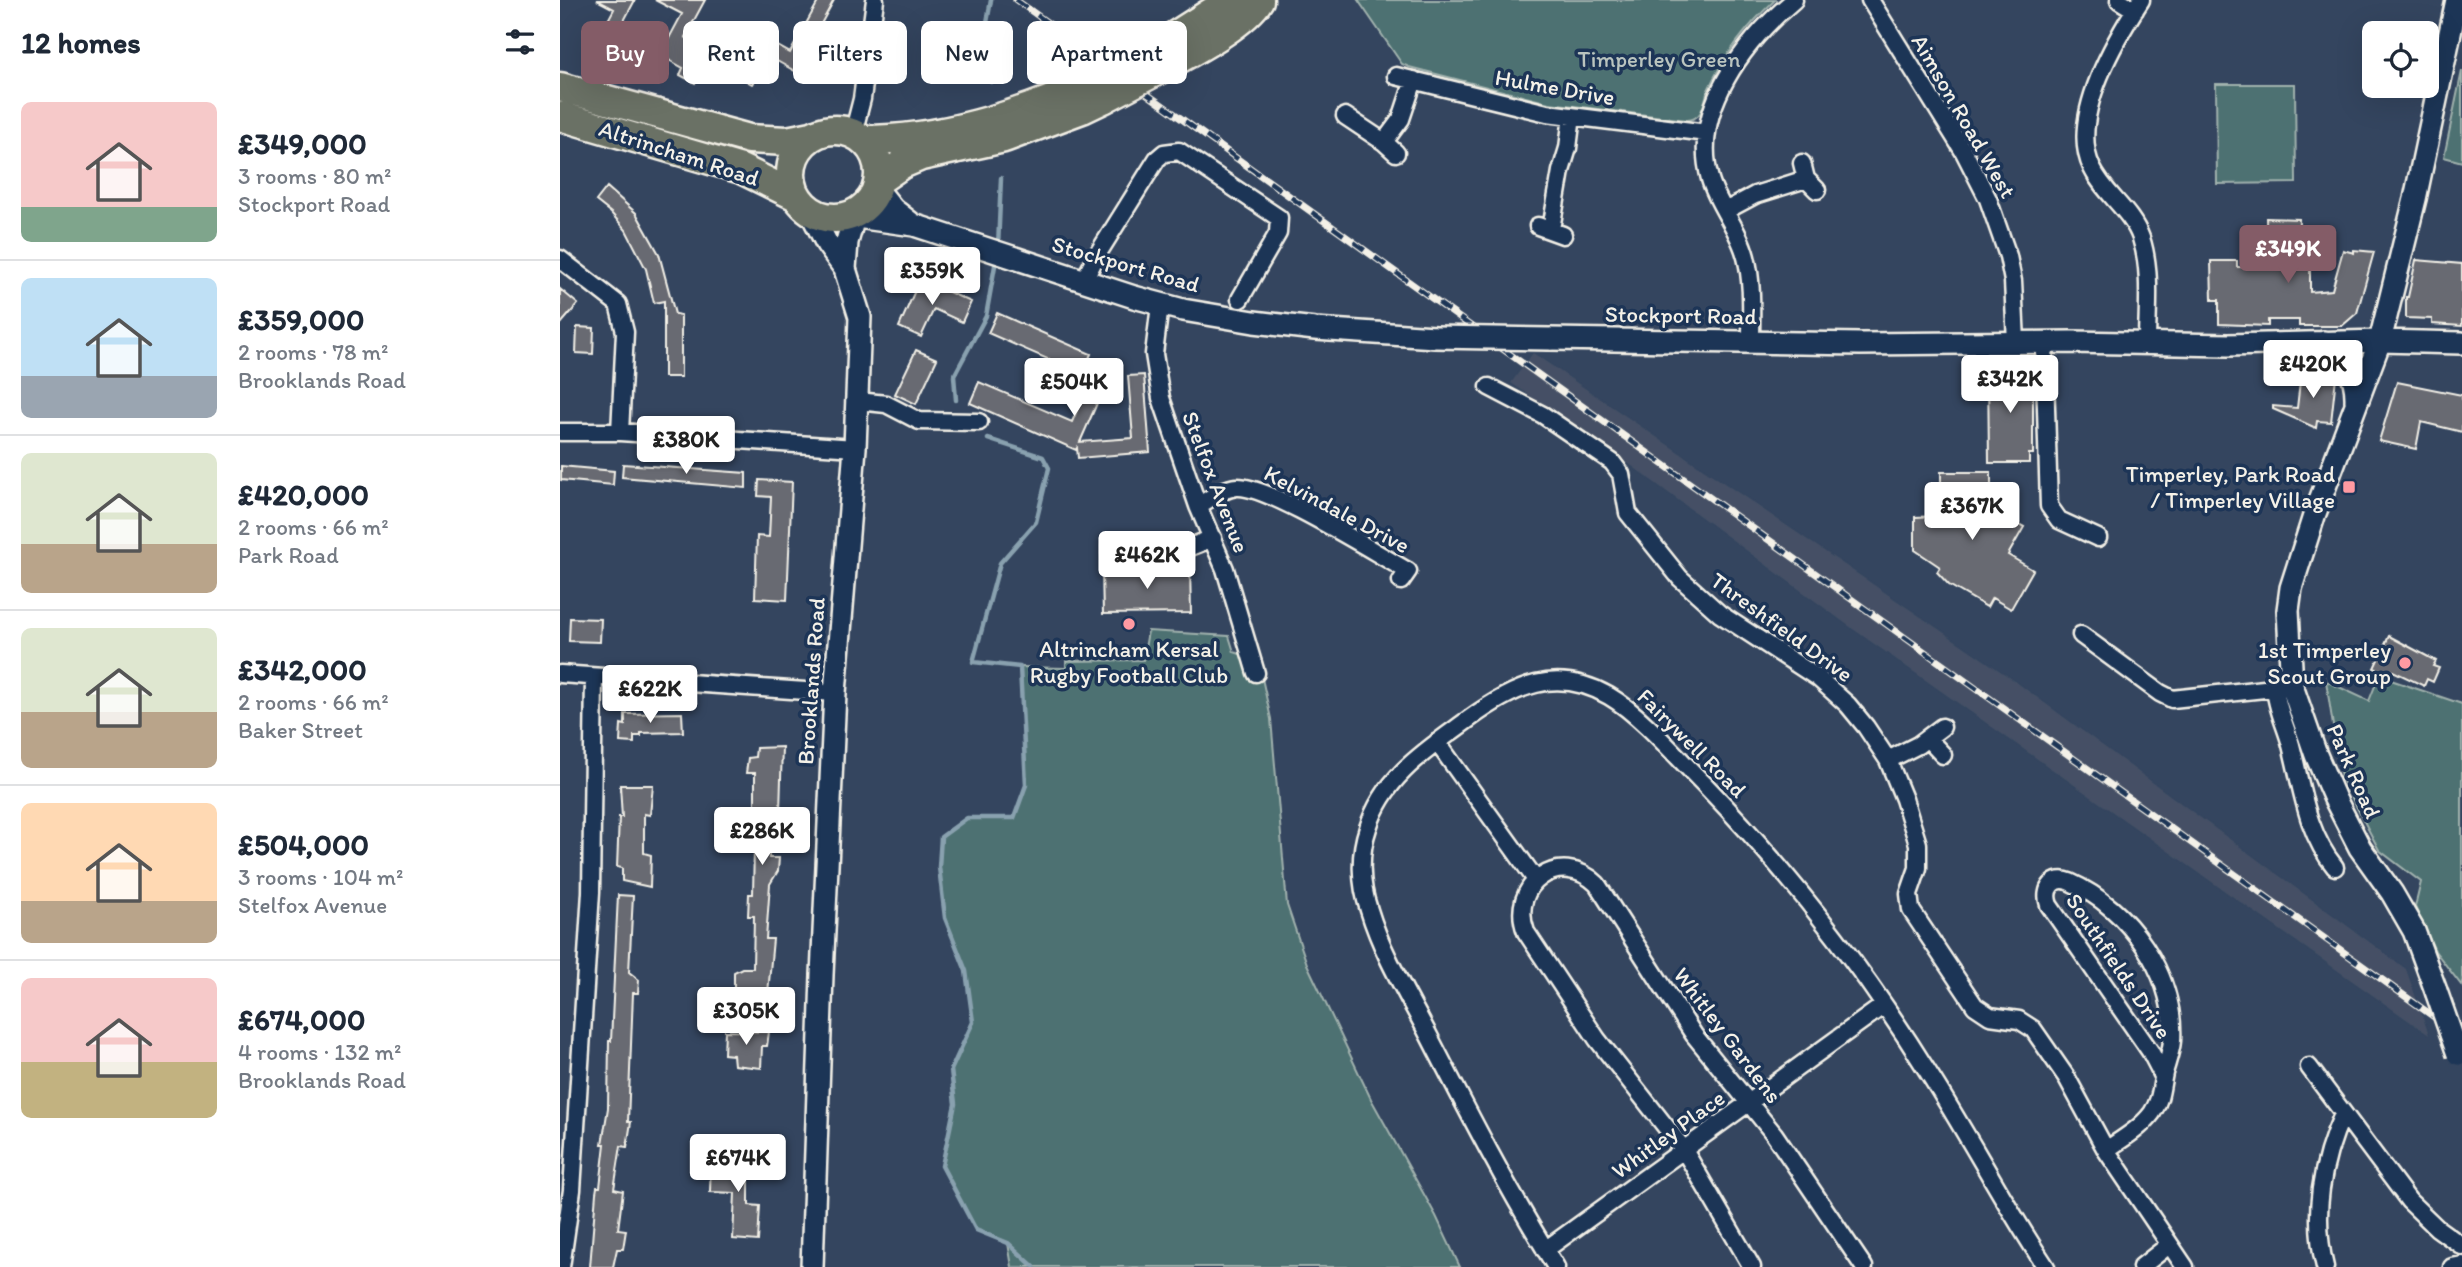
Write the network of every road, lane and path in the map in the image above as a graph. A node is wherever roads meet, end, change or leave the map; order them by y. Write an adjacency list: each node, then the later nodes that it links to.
1 (875, 0): 21 (street)
2 (1231, 0): 9 (highway)
3 (1259, 0): 10 (highway)
4 (1794, 0): 19 (street)
5 (1870, 0): 36 (street, Aimson Road West)
6 (2119, 0): 8 (street)
7 (2456, 0): 34 (main road, Park Road)
8 (2138, 5): 40 (street)
9 (1187, 35)
10 (1187, 50)
11 (1396, 76): 12 (street, Hulme Drive)
12 (1414, 80): 17 (street); 18 (street, Hulme Drive)
13 (1111, 84): 15 (highway, bridge)
14 (560, 87): 20 (highway, Altrincham Road)
15 (1096, 92): 21 (highway); 23 (highway)
16 (560, 116): 24 (highway, Altrincham Road)
17 (1345, 116)
18 (1572, 116): 19 (street, Hulme Drive); 28 (street)
19 (1707, 133): 25 (street)
20 (812, 136): 21 (highway); 24 (highway)
21 (858, 137): 23 (highway)
22 (1809, 177): 25 (street)
23 (878, 185): 26 (highway); 27 (main road, Stockport Road)
24 (803, 204): 26 (highway); 30 (main road, Brooklands Road)
25 (1725, 211): 35 (street)
26 (855, 214): 27 (main road, Stockport Road); 30 (main road, Brooklands Road)
27 (914, 225): 31 (main road, Stockport Road)
28 (1551, 230)
29 (560, 258): 46 (street)
30 (845, 269): 41 (main road, Brooklands Road)
31 (1084, 281): 32 (street); 33 (main road, Stockport Road)
32 (1240, 299)
33 (1160, 304): 35 (main road, Stockport Road, bridge); 48 (street, Stelfox Avenue)
34 (2380, 341): 38 (main road, Stockport Road); 39 (main road, Stockport Road); 42 (main road, Park Road)
35 (1751, 342): 36 (main road, Stockport Road)
36 (2016, 342): 37 (main road, Stockport Road)
37 (2044, 342): 40 (main road, Stockport Road); 50 (street)
38 (2324, 342): 40 (main road, Stockport Road); 42 (main road)
39 (2462, 343)
40 (2147, 344)
41 (858, 401): 44 (street); 47 (main road, Brooklands Road)
42 (2356, 403): 57 (main road, Park Road)
43 (1496, 409): 63 (street, Threshfield Drive)
44 (979, 422)
45 (560, 432): 46 (street)
46 (620, 432): 47 (street)
47 (855, 448): 58 (main road, Brooklands Road)
48 (1198, 506): 49 (street, Stelfox Avenue); 52 (street, Kelvindale Drive)
49 (1213, 538): 51 (street); 54 (street, Stelfox Avenue)
50 (2098, 538)
51 (1111, 547)
52 (1401, 581)
53 (2081, 635): 57 (street)
54 (1256, 673)
55 (560, 674): 56 (street)
56 (594, 677): 58 (street); 78 (street)
57 (2283, 687): 64 (street, Park Road); 67 (main road, Park Road, bridge)
58 (835, 693): 79 (main road, Brooklands Road)
59 (1942, 727): 60 (street)
60 (1928, 739): 62 (street); 63 (street)
61 (1437, 742): 65 (street); 66 (street, Fairywell Road); 76 (street, Fairywell Road)
62 (1943, 755)
63 (1888, 760): 73 (street, Threshfield Drive)
64 (2335, 867)
65 (1536, 880): 70 (street, Whitley Gardens); 72 (street)
66 (1885, 1006): 70 (street, Whitley Place); 83 (street, Fairywell Road)
67 (2460, 1059)
68 (2309, 1067): 71 (street)
69 (2163, 1076): 69 (street, Southfields Drive); 73 (street, Southfields Drive)
70 (1749, 1104): 72 (street, Whitley Place); 82 (street, Whitley Gardens)
71 (2343, 1114): 75 (street); 86 (street)
72 (1684, 1150): 76 (street, Whitley Place); 81 (street)
73 (2106, 1150): 74 (street)
74 (2169, 1245): 84 (street); 85 (street)
75 (2462, 1246)
76 (1545, 1250): 80 (street, Fairywell Road)
77 (2462, 1265): 87 (street)
78 (561, 1267)
79 (812, 1267)
80 (1556, 1267)
81 (1752, 1267)
82 (1864, 1267)
83 (2046, 1267)
84 (2141, 1267)
85 (2185, 1267)
86 (2325, 1267)
87 (2452, 1267)

